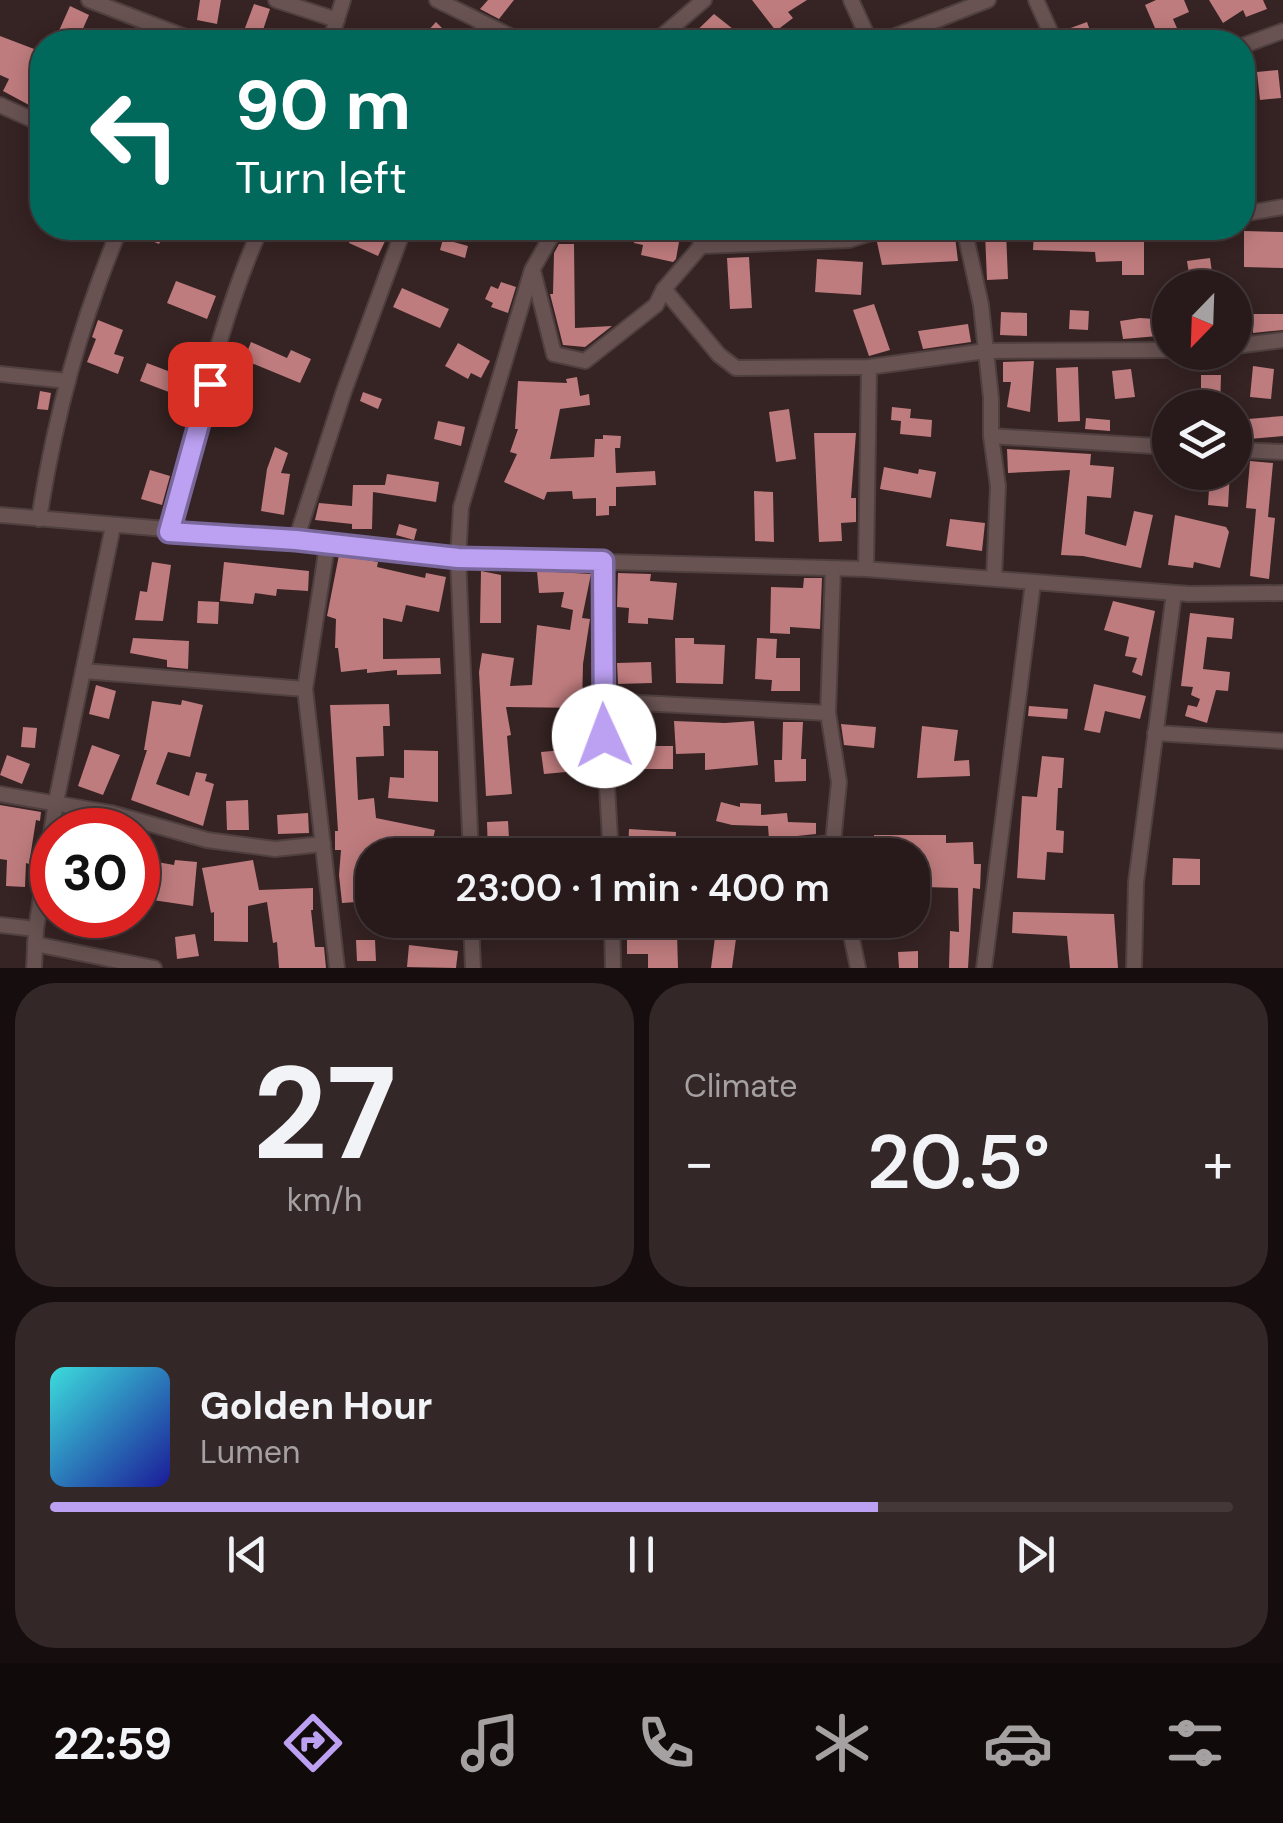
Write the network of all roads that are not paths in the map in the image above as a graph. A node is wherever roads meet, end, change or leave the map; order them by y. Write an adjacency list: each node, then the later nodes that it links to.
1 (89, 0): 11 (street)
2 (276, 0): 9 (street)
3 (343, 0): 9 (street)
4 (437, 0): 10 (street)
5 (704, 0): 15 (street)
6 (851, 0): 16 (street)
7 (988, 0): 17 (street)
8 (1036, 0): 18 (street)
9 (336, 20): 12 (street)
10 (484, 26): 13 (street); 14 (street)
11 (167, 30)
12 (333, 30)
13 (482, 30)
14 (494, 30)
15 (669, 30)
16 (865, 30)
17 (911, 30)
18 (1050, 30)
19 (1283, 30): 20 (street)
20 (1255, 41)
21 (0, 105): 22 (street)
22 (30, 119)
23 (1283, 207): 24 (street)
24 (1255, 212)
25 (115, 240): 41 (street)
26 (255, 240): 49 (street)
27 (400, 240): 50 (street)
28 (549, 240): 33 (street)
29 (700, 240): 32 (street)
30 (849, 240): 32 (street)
31 (967, 240): 38 (street)
32 (701, 246): 34 (street)
33 (532, 270): 34 (street); 52 (street)
34 (664, 289): 39 (street)
35 (1283, 340): 36 (street)
36 (1252, 344)
37 (1152, 350): 38 (street)
38 (986, 351): 39 (street); 42 (street)
39 (869, 367): 55 (street)
40 (0, 374): 41 (street)
41 (68, 381): 47 (street)
42 (991, 436): 43 (street); 56 (street)
43 (1152, 446)
44 (1252, 451): 45 (street)
45 (1283, 452)
46 (0, 515): 47 (street)
47 (38, 519): 48 (street)
48 (113, 526): 49 (street); 60 (street)
49 (169, 532): 50 (street)
50 (296, 540): 51 (street)
51 (327, 546): 52 (street); 61 (street)
52 (458, 558): 53 (street); 69 (street)
53 (603, 561): 54 (street); 62 (street)
54 (833, 569): 55 (street); 63 (street)
55 (866, 570): 56 (street)
56 (994, 578): 57 (street)
57 (1033, 583): 58 (street); 86 (street)
58 (1174, 593): 59 (street); 64 (street)
59 (1283, 593)
60 (84, 671): 61 (street); 67 (street)
61 (305, 689): 72 (street)
62 (602, 702): 63 (street); 70 (street)
63 (828, 712): 71 (street)
64 (1154, 733): 65 (street); 87 (street)
65 (1283, 741)
66 (0, 794): 67 (street)
67 (56, 802): 68 (street); 72 (street)
68 (55, 808)
69 (470, 838)
70 (610, 838)
71 (835, 838)
72 (323, 844): 82 (street)
73 (0, 925): 74 (street)
74 (30, 935)
75 (36, 938): 80 (street)
76 (40, 938): 81 (street)
77 (472, 938): 83 (street)
78 (612, 938): 84 (street)
79 (852, 938): 85 (street)
80 (34, 968)
81 (154, 968)
82 (337, 968)
83 (473, 968)
84 (613, 968)
85 (858, 968)
86 (984, 968)
87 (1134, 968)

